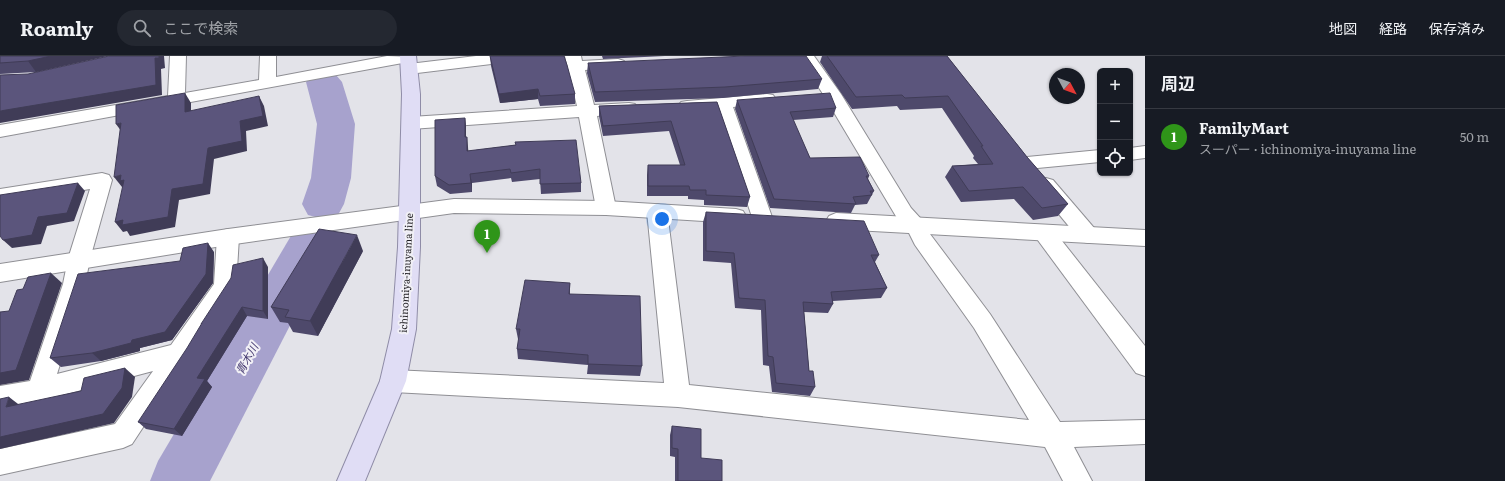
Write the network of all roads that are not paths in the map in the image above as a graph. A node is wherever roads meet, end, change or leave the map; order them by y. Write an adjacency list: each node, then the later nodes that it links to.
1 (178, 56): 10 (street)
2 (268, 56): 8 (street)
3 (516, 56): 5 (street)
4 (807, 57): 27 (street)
5 (408, 60): 8 (street); 15 (main road, ichinomiya-inuyama line)
6 (574, 61): 7 (street); 14 (street)
7 (637, 63)
8 (267, 84): 10 (street)
9 (780, 98): 11 (street)
10 (176, 100): 16 (street)
11 (723, 104): 12 (street); 24 (street)
12 (670, 106)
13 (648, 108): 14 (street)
14 (587, 110): 15 (street); 21 (street)
15 (411, 123): 22 (main road, ichinomiya-inuyama line)
16 (0, 131)
17 (1145, 152): 18 (street)
18 (1133, 154)
19 (1097, 156): 29 (street)
20 (0, 196): 32 (street)
21 (606, 208): 22 (street); 23 (street)
22 (409, 211): 30 (street); 36 (main road, ichinomiya-inuyama line)
23 (657, 211): 24 (street); 38 (street)
24 (762, 217): 25 (street)
25 (785, 218)
26 (815, 220): 27 (street)
27 (915, 225): 28 (street); 41 (street)
28 (1044, 233): 29 (street); 35 (street)
29 (1088, 235): 31 (street)
30 (228, 237): 32 (street); 34 (street)
31 (1145, 238)
32 (78, 259): 33 (street); 37 (street)
33 (0, 273)
34 (180, 353): 37 (street); 42 (street)
35 (1145, 365)
36 (393, 381): 38 (street); 43 (main road, ichinomiya-inuyama line)
37 (40, 390): 39 (street)
38 (678, 395): 41 (street)
39 (0, 398)
40 (1145, 432): 41 (street)
41 (1053, 435): 44 (street)
42 (0, 462)
43 (351, 481)
44 (1078, 481)

